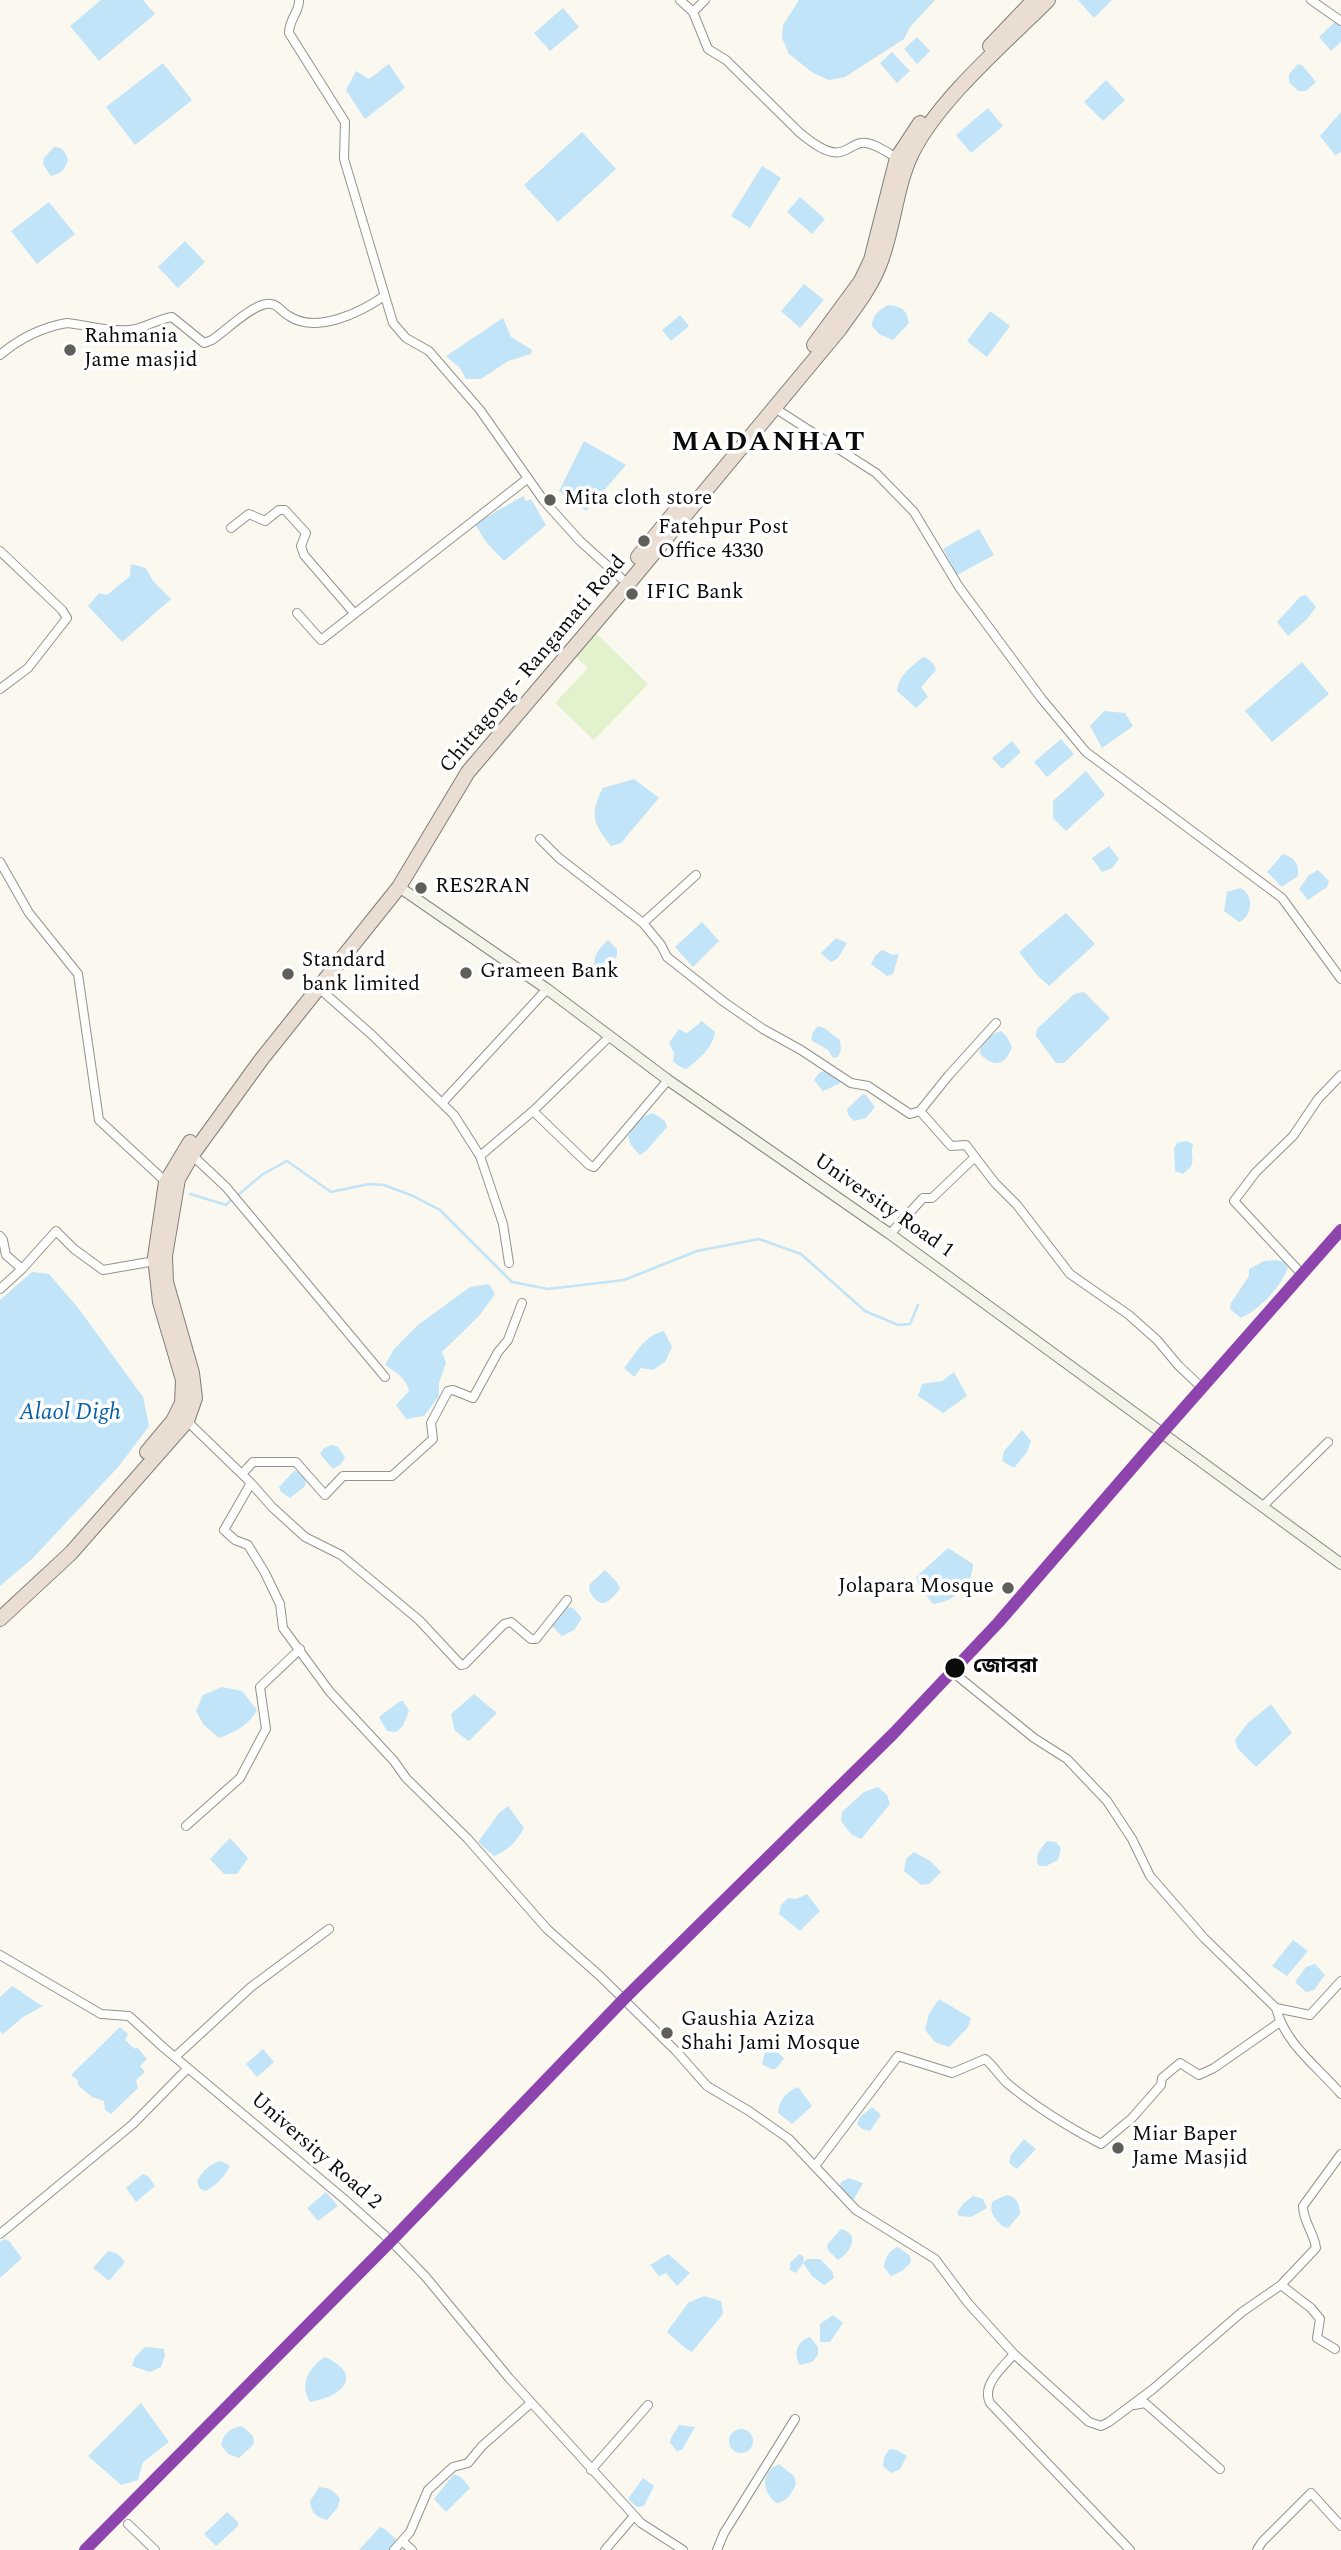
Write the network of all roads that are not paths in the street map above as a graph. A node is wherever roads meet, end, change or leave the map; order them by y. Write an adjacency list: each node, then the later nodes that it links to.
1 (299, 0): 10 (street)
2 (680, 0): 7 (street)
3 (705, 0): 7 (street)
4 (1034, 0): 9 (highway, Chittagong - Rangamati Road)
5 (1048, 0): 12 (highway, Chittagong - Rangamati Road)
6 (1311, 0): 8 (street)
7 (692, 12): 9 (street)
8 (1341, 21)
9 (897, 158): 16 (highway, Chittagong - Rangamati Road)
10 (384, 296): 11 (street); 13 (street)
11 (0, 355)
12 (773, 407): 23 (highway, Chittagong - Rangamati Road); 25 (street)
13 (527, 479): 16 (street); 18 (street)
14 (231, 528): 18 (street)
15 (0, 551): 19 (street)
16 (621, 578): 38 (highway, Chittagong - Rangamati Road)
17 (298, 613): 18 (street)
18 (354, 613)
19 (0, 689)
20 (540, 839): 24 (street)
21 (0, 862): 38 (street)
22 (696, 875): 24 (street)
23 (399, 887): 26 (main road, University Road 1); 35 (highway, Chittagong - Rangamati Road)
24 (643, 923): 34 (street)
25 (1341, 979)
26 (547, 989): 29 (main road, University Road 1); 32 (street)
27 (321, 990): 32 (street)
28 (996, 1023): 34 (street)
29 (609, 1037): 31 (main road, University Road 1); 33 (street)
30 (1341, 1075): 44 (street)
31 (668, 1080): 33 (street); 39 (main road, University Road 1)
32 (442, 1103): 36 (street)
33 (533, 1111): 36 (street)
34 (920, 1111): 37 (street)
35 (192, 1155): 47 (street); 49 (highway, Chittagong - Rangamati Road)
36 (480, 1156): 42 (street)
37 (975, 1157): 39 (street); 48 (street)
38 (166, 1182): 41 (highway, Chittagong - Rangamati Road)
39 (890, 1234): 53 (main road, University Road 1)
40 (0, 1236): 43 (street)
41 (155, 1261): 43 (street); 56 (highway, Chittagong - Rangamati Road)
42 (509, 1263)
43 (22, 1269): 45 (street)
44 (1299, 1271)
45 (0, 1289)
46 (522, 1303): 51 (street)
47 (385, 1377)
48 (1198, 1384)
49 (187, 1421): 51 (street); 57 (highway, Chittagong - Rangamati Road)
50 (1328, 1442): 53 (street)
51 (242, 1474): 52 (street)
52 (251, 1483): 55 (street); 58 (street)
53 (1262, 1507): 54 (main road, University Road 1)
54 (1341, 1564)
55 (567, 1600)
56 (0, 1608)
57 (0, 1619)
58 (300, 1649): 60 (street); 70 (street)
59 (955, 1674): 64 (street)
60 (186, 1826)
61 (328, 1929): 66 (street)
62 (0, 1955): 66 (street, University Road 2)
63 (1341, 1981): 64 (street)
64 (1276, 2008): 65 (street)
65 (1280, 2022): 68 (street); 70 (street)
66 (174, 2057): 67 (street, University Road 2)
67 (188, 2068): 71 (street); 75 (street, University Road 2)
68 (1341, 2094)
69 (1341, 2154): 72 (street)
70 (815, 2166): 74 (street)
71 (0, 2234)
72 (1282, 2285): 73 (street); 77 (street)
73 (1335, 2349)
74 (1014, 2354): 77 (street); 91 (street)
75 (531, 2403): 80 (street, University Road 2); 84 (street)
76 (648, 2405): 80 (street)
77 (1131, 2406): 79 (street)
78 (795, 2419): 90 (street)
79 (1220, 2469)
80 (591, 2470): 81 (street, University Road 2)
81 (634, 2516): 88 (street); 89 (street, University Road 2)
82 (128, 2524): 85 (street)
83 (1341, 2526): 92 (street)
84 (402, 2541): 86 (street); 87 (street)
85 (155, 2550)
86 (394, 2550)
87 (412, 2550)
88 (605, 2550)
89 (683, 2550)
90 (717, 2550)
91 (1130, 2550)
92 (1257, 2550)

